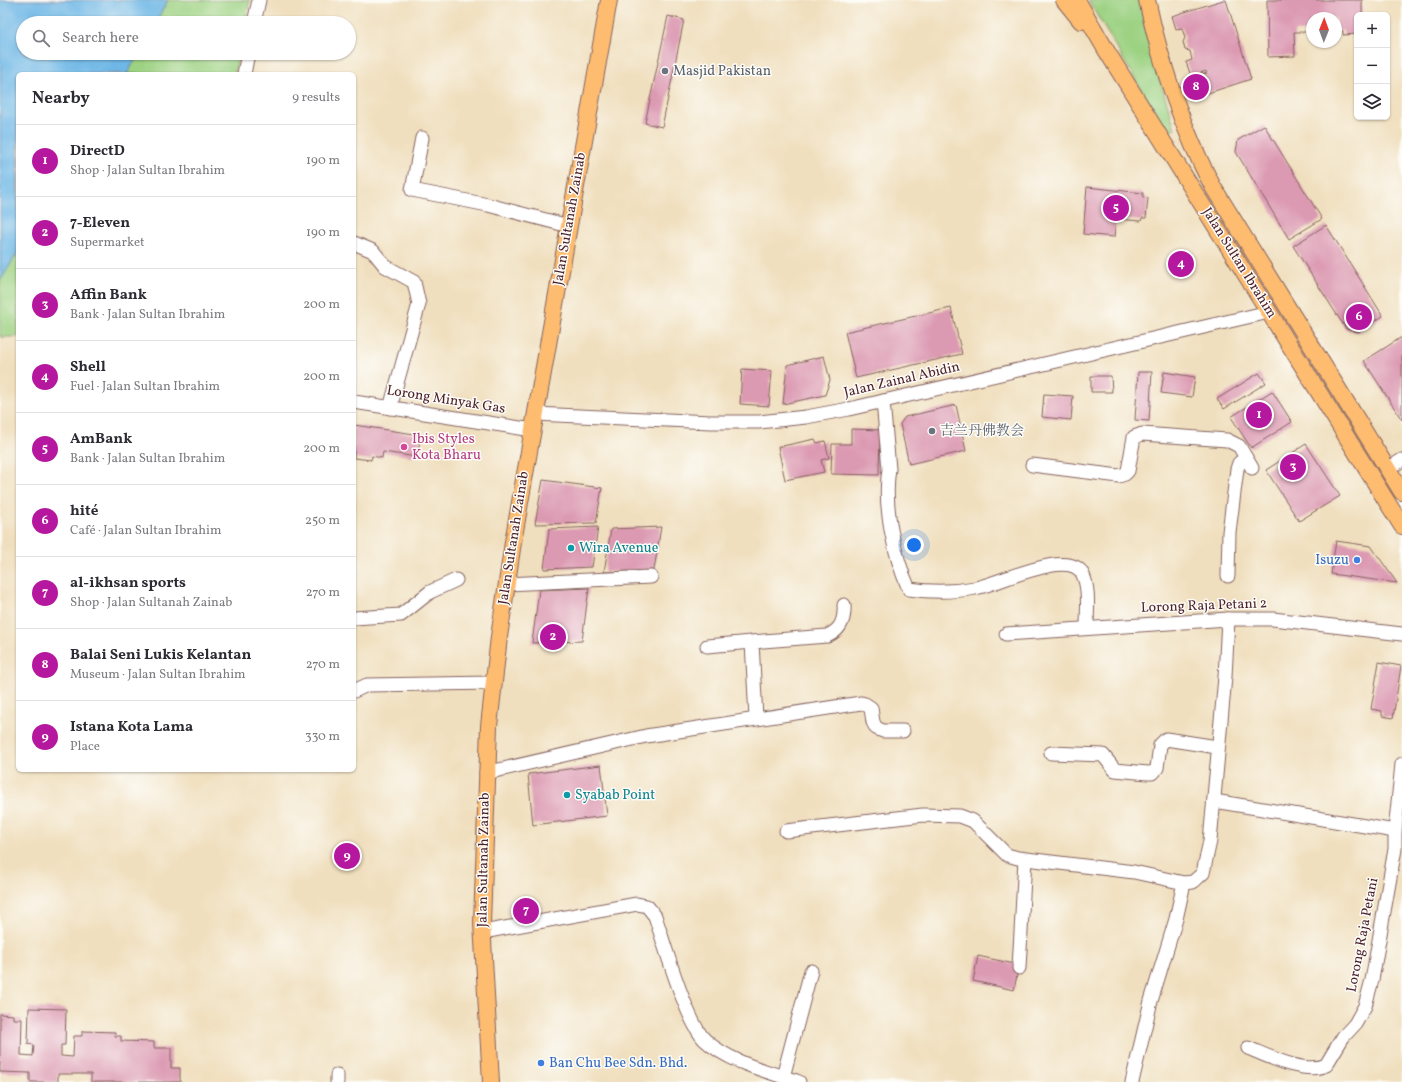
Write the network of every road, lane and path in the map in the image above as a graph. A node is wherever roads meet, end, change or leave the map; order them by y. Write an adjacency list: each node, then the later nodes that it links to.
1 (259, 0): 6 (street)
2 (609, 0): 11 (main road, Jalan Sultanah Zainab)
3 (1064, 0): 7 (main road)
4 (1077, 0): 7 (main road, Jalan Sultan Ibrahim)
5 (1147, 0): 21 (main road, Jalan Sultan Ibrahim)
6 (256, 16)
7 (1104, 46): 13 (main road, Jalan Sultan Ibrahim)
8 (247, 60): 9 (street)
9 (244, 72)
10 (422, 138): 11 (street)
11 (569, 226): 17 (main road, Jalan Sultanah Zainab)
12 (356, 244): 16 (street)
13 (1269, 312): 14 (street, Jalan Zainal Abidin); 23 (main road, Jalan Sultan Ibrahim)
14 (883, 401): 17 (street, Jalan Zainal Abidin); 31 (street)
15 (356, 402): 16 (street, Lorong Minyak Gas)
16 (390, 408): 18 (street, Lorong Minyak Gas)
17 (535, 414): 18 (main road, Jalan Sultanah Zainab)
18 (533, 430): 27 (main road, Jalan Sultanah Zainab)
19 (1402, 460): 21 (street)
20 (1032, 465): 24 (street)
21 (1388, 469): 22 (main road, Jalan Sultan Ibrahim)
22 (1402, 492)
23 (1402, 526)
24 (1228, 576)
25 (651, 577): 27 (street)
26 (456, 580): 29 (street)
27 (507, 584): 36 (main road, Jalan Sultanah Zainab)
28 (844, 605): 34 (street)
29 (356, 618)
30 (1228, 619): 31 (street, Lorong Raja Petani 2); 33 (street, Lorong Raja Petani 2); 40 (street)
31 (1088, 627): 32 (street, Lorong Raja Petani 2)
32 (1006, 634)
33 (1402, 634)
34 (752, 642): 35 (street); 38 (street)
35 (707, 646)
36 (494, 683): 37 (street); 43 (main road, Jalan Sultanah Zainab)
37 (356, 690)
38 (756, 718): 39 (street); 43 (street)
39 (903, 731)
40 (1217, 747): 41 (street); 44 (street)
41 (1051, 753)
42 (1402, 764): 46 (street, Lorong Raja Petani)
43 (486, 773): 49 (main road, Jalan Sultanah Zainab)
44 (1214, 801): 46 (street); 48 (street)
45 (786, 831): 47 (street)
46 (1395, 831): 52 (street, Lorong Raja Petani)
47 (1025, 859): 48 (street); 50 (street)
48 (1184, 883): 56 (street)
49 (483, 932): 53 (street); 54 (main road, Jalan Sultanah Zainab)
50 (1020, 968)
51 (811, 971): 53 (street)
52 (1248, 1048)
53 (783, 1077): 55 (street)
54 (491, 1082)
55 (799, 1082)
56 (1132, 1082)

